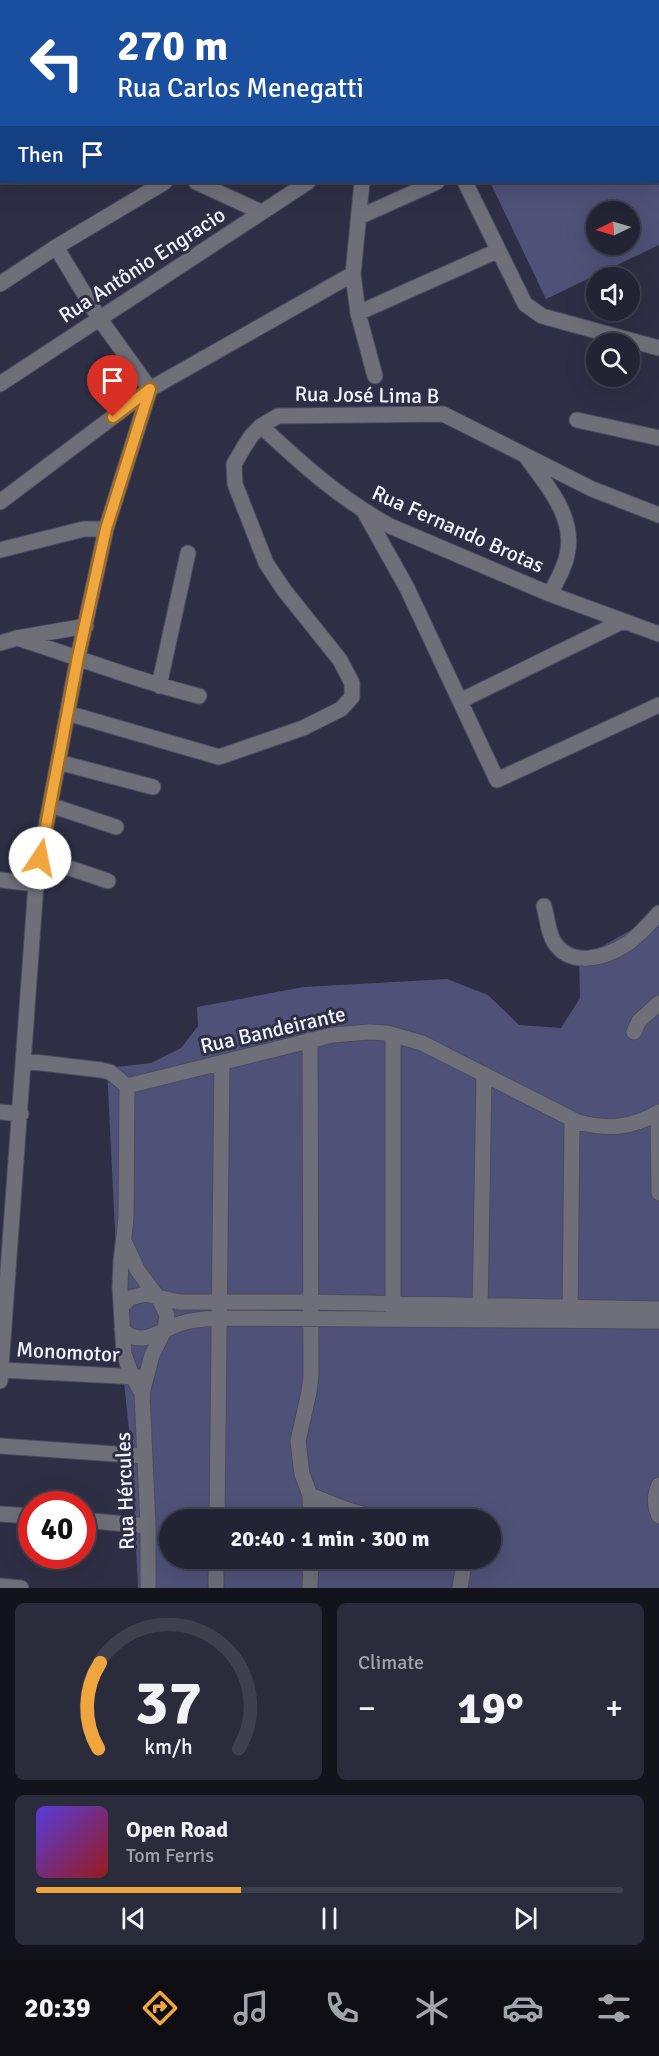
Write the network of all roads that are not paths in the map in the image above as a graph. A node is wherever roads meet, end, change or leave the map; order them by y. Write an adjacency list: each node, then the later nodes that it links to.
1 (163, 183): 9 (street)
2 (198, 183): 7 (street)
3 (306, 183): 7 (street, Rua Antônio Engracio)
4 (362, 183): 8 (street)
5 (435, 183): 8 (street)
6 (465, 183): 10 (street)
7 (261, 212): 14 (street, Rua Antônio Engracio)
8 (359, 217): 11 (street)
9 (56, 247): 12 (street); 14 (street)
10 (497, 251): 13 (street); 15 (street)
11 (353, 274): 13 (street); 18 (street)
12 (0, 284)
13 (358, 313): 16 (street)
14 (99, 318): 17 (street, Rua Antônio Engracio); 18 (street)
15 (659, 348)
16 (375, 376)
17 (0, 384)
18 (150, 389): 23 (street); 26 (street)
19 (577, 420): 21 (street)
20 (261, 426): 22 (street, Rua José Lima B); 24 (street, Rua Fernando Brotas); 40 (street)
21 (659, 438)
22 (526, 455): 25 (street, Rua José Lima B); 29 (street)
23 (0, 502)
24 (365, 513): 29 (street, Rua Fernando Brotas); 38 (street)
25 (659, 515)
26 (106, 529): 27 (street); 31 (street)
27 (0, 550)
28 (188, 553): 36 (street)
29 (550, 594): 30 (street, Rua Fernando Brotas)
30 (623, 621): 32 (street, Rua Fernando Brotas); 38 (street)
31 (86, 626): 33 (street); 35 (street)
32 (659, 634)
33 (17, 638): 34 (street); 35 (street)
34 (0, 643)
35 (78, 657): 36 (street); 40 (street)
36 (159, 686): 37 (street)
37 (199, 696)
38 (460, 701): 39 (street)
39 (659, 705)
40 (67, 713): 41 (street)
41 (58, 762): 42 (street); 43 (street)
42 (153, 787)
43 (50, 805): 44 (street); 45 (street)
44 (116, 827)
45 (40, 858): 47 (street); 48 (street)
46 (0, 880): 48 (street)
47 (108, 880)
48 (36, 884): 55 (street)
49 (544, 906): 50 (street)
50 (659, 913)
51 (659, 1003): 52 (street)
52 (634, 1032)
53 (393, 1035): 54 (street, Rua Bandeirante); 57 (street, Rua Bandeirante); 71 (street)
54 (310, 1040): 56 (street, Rua Bandeirante); 70 (street)
55 (25, 1061): 58 (street); 61 (street)
56 (222, 1063): 58 (street, Rua Bandeirante); 69 (street)
57 (484, 1074): 62 (street, Rua Bandeirante); 72 (street)
58 (127, 1086): 64 (street, Rua Hércules)
59 (0, 1112): 61 (street)
60 (658, 1113): 62 (street, Rua Bandeirante); 63 (street)
61 (21, 1114): 77 (street)
62 (572, 1119): 73 (street)
63 (659, 1194)
64 (124, 1241): 66 (street); 67 (street, Rua Hércules)
65 (659, 1297): 68 (street)
66 (159, 1299): 67 (street); 69 (street); 76 (street)
67 (122, 1306): 75 (street, Rua Hércules)
68 (659, 1309): 73 (street); 74 (street)
69 (220, 1310): 70 (street); 76 (street); 83 (street)
70 (310, 1310): 71 (street); 82 (street)
71 (393, 1311): 72 (street)
72 (480, 1312): 73 (street)
73 (570, 1313): 74 (street)
74 (659, 1319)
75 (122, 1329): 76 (street); 78 (street, Rua Hércules)
76 (165, 1329): 78 (street)
77 (1, 1375): 78 (street, Monomotor)
78 (139, 1377): 80 (street, Rua Hércules)
79 (0, 1446): 80 (street)
80 (145, 1456): 90 (street, Rua Hércules)
81 (659, 1485): 88 (street)
82 (310, 1494): 84 (street); 85 (street)
83 (217, 1509)
84 (311, 1509)
85 (349, 1509)
86 (0, 1514): 87 (street)
87 (18, 1515)
88 (659, 1516)
89 (96, 1521): 90 (street)
90 (148, 1526): 96 (street, Rua Hércules)
91 (216, 1569): 97 (street)
92 (311, 1569): 98 (street)
93 (463, 1569): 99 (street)
94 (0, 1586): 95 (street)
95 (21, 1588)
96 (148, 1588)
97 (216, 1588)
98 (310, 1588)
99 (460, 1588)

